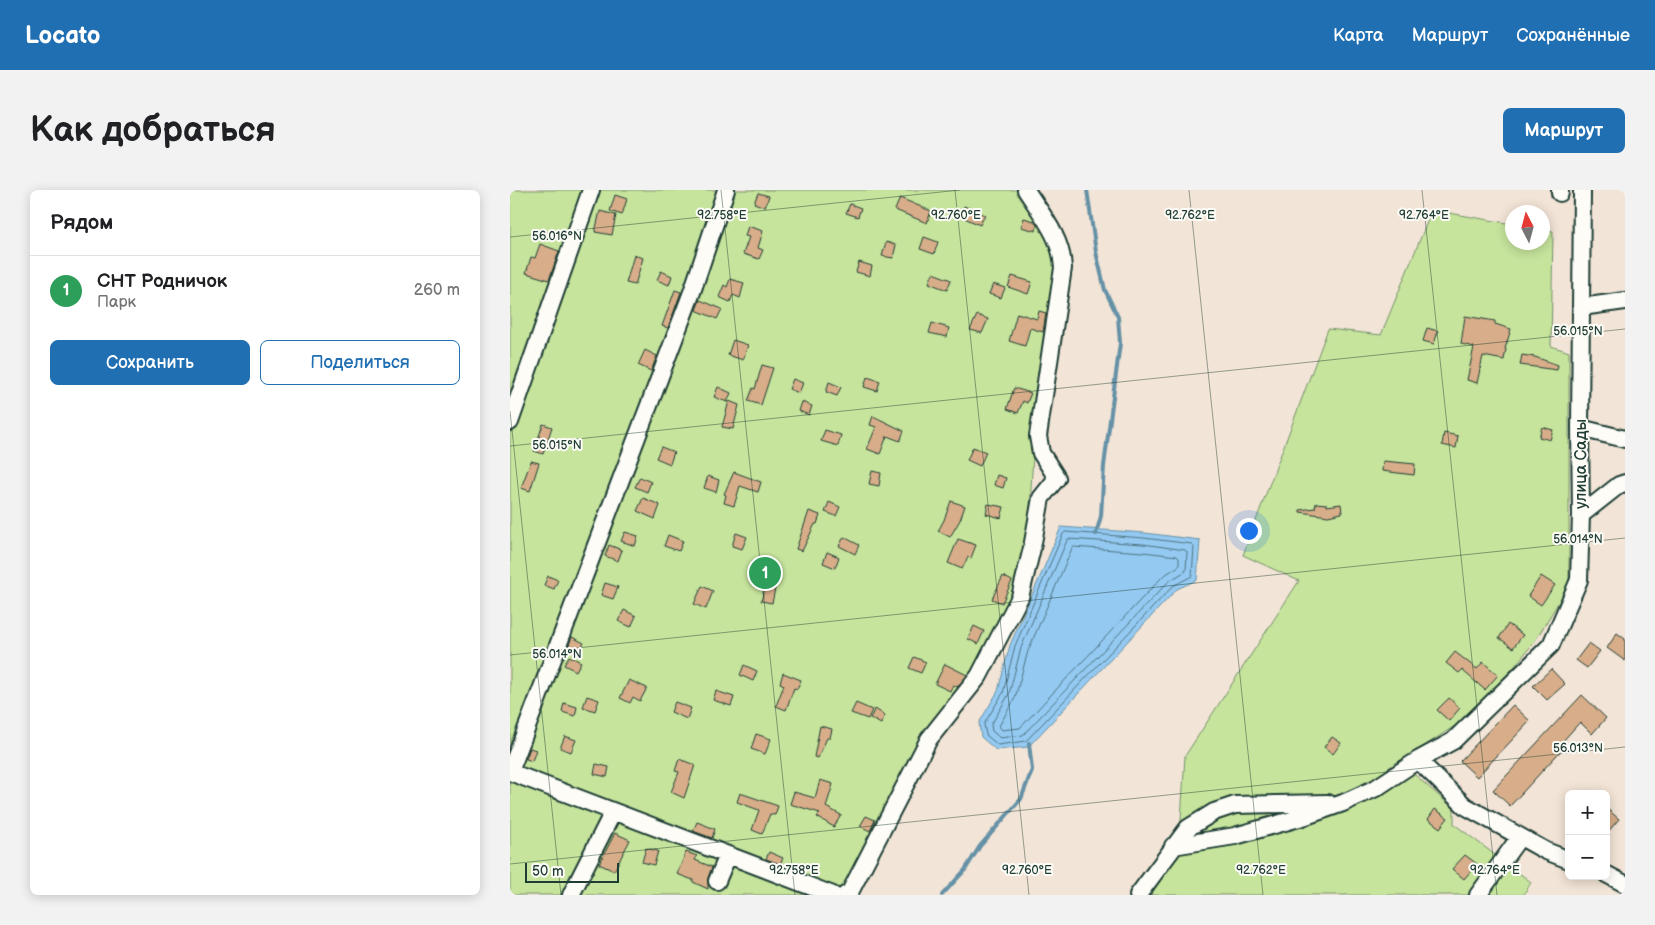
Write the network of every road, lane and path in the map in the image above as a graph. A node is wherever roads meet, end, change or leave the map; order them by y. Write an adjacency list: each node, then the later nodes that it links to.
1 (591, 190): 7 (street)
2 (726, 190): 14 (street)
3 (1026, 190): 24 (street)
4 (1582, 190): 6 (street, улица Сады)
5 (1625, 301): 6 (street)
6 (1581, 307): 8 (street, улица Сады)
7 (510, 422)
8 (1580, 428): 9 (street); 11 (street, улица Сады)
9 (1625, 439)
10 (1625, 483): 11 (street)
11 (1581, 515): 12 (street, улица Сады)
12 (1418, 760): 13 (street, улица Сады); 15 (street)
13 (1343, 803): 16 (street, улица Сады); 16 (street)
14 (613, 812): 17 (street); 22 (street)
15 (1519, 838): 18 (street); 26 (street)
16 (1173, 846): 25 (street)
17 (728, 856): 20 (street); 23 (street)
18 (1565, 858)
19 (1610, 876): 21 (street)
20 (717, 881)
21 (1625, 884)
22 (571, 895)
23 (833, 895)
24 (845, 895)
25 (1138, 895)
26 (1478, 895)

